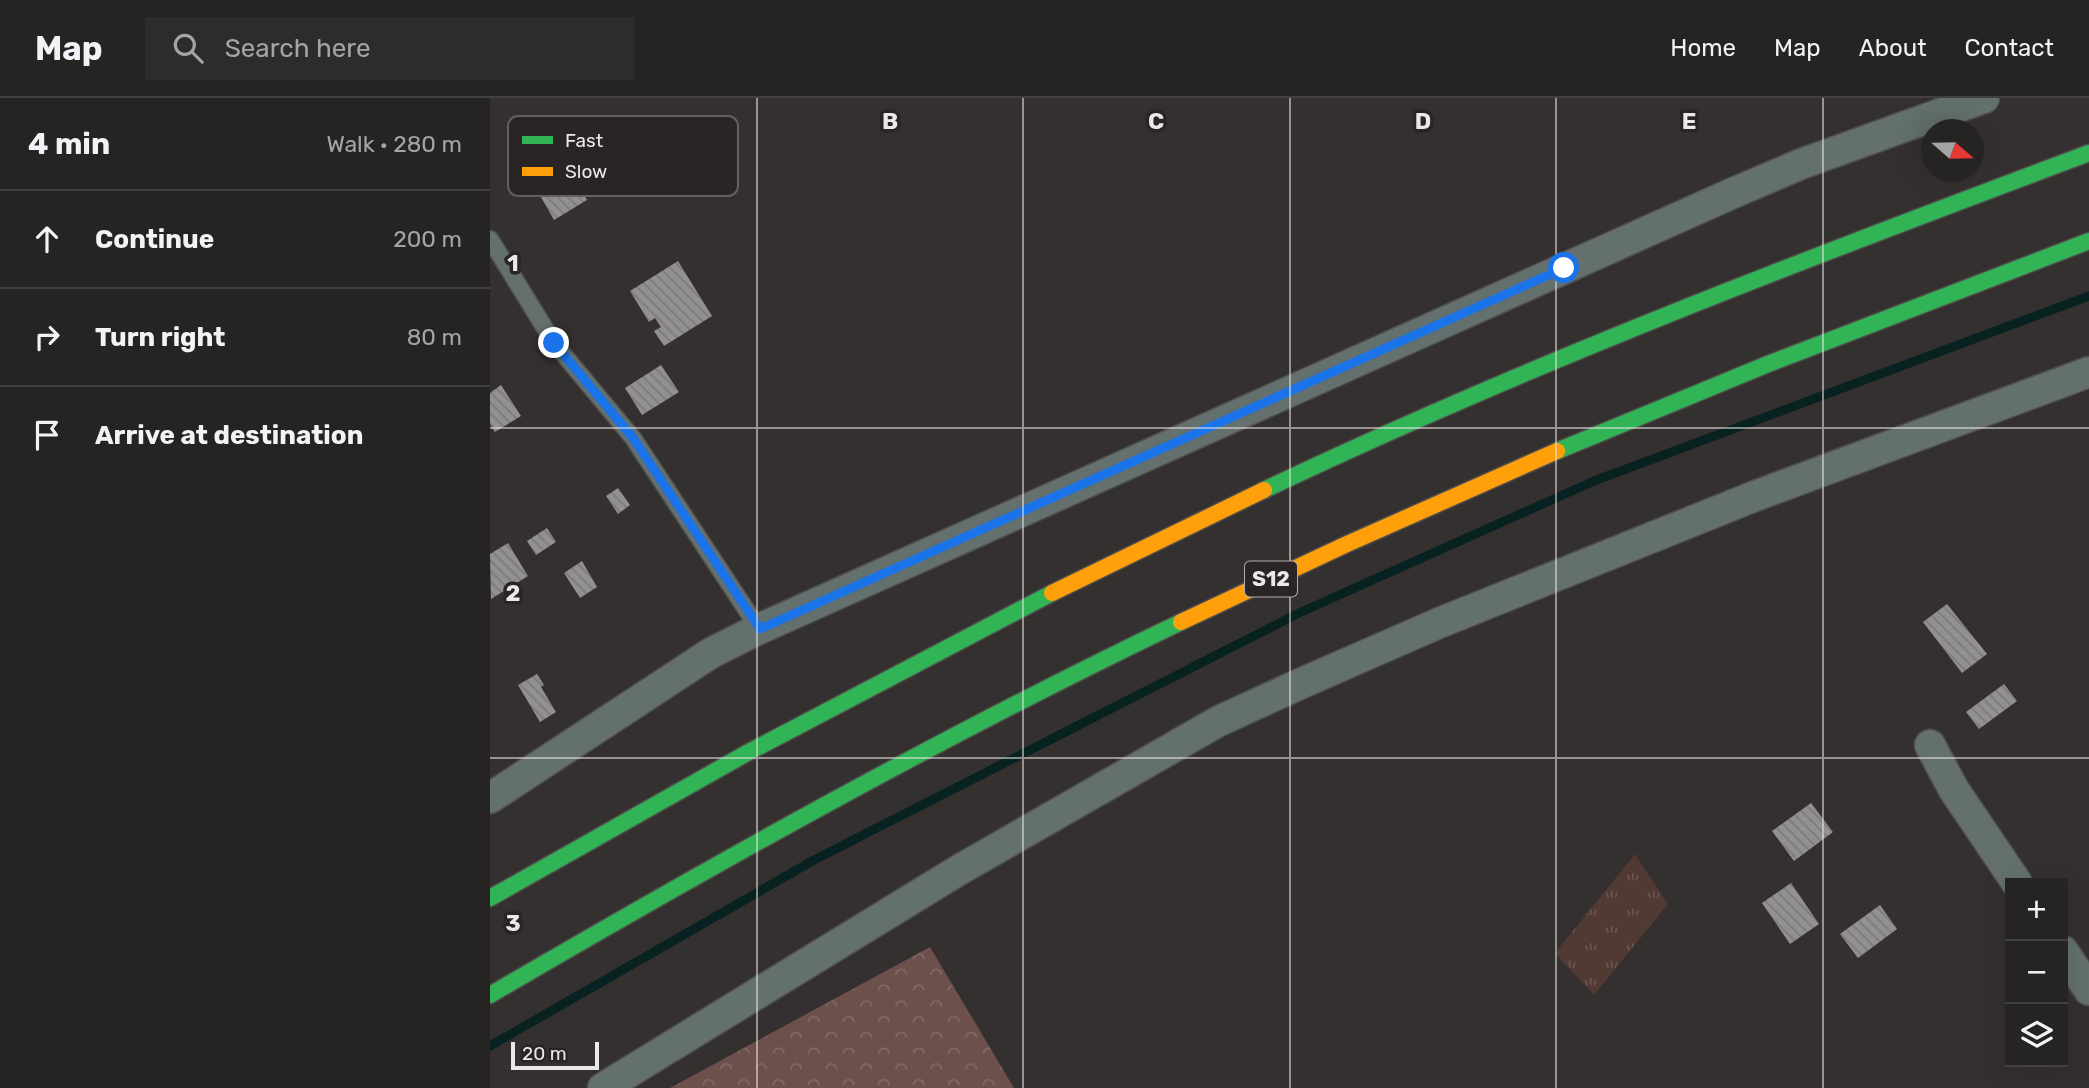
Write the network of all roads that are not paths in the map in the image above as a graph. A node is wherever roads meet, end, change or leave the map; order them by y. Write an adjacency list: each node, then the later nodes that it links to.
1 (1984, 98): 6 (street)
2 (2089, 153): 10 (highway)
3 (490, 239): 6 (lane)
4 (2089, 241): 13 (highway, S12)
5 (2089, 372): 14 (street)
6 (760, 629): 8 (street)
7 (1930, 745): 9 (street)
8 (490, 798)
9 (2014, 878)
10 (490, 898)
11 (2068, 958): 12 (street)
12 (2089, 990)
13 (490, 995)
14 (603, 1088)

